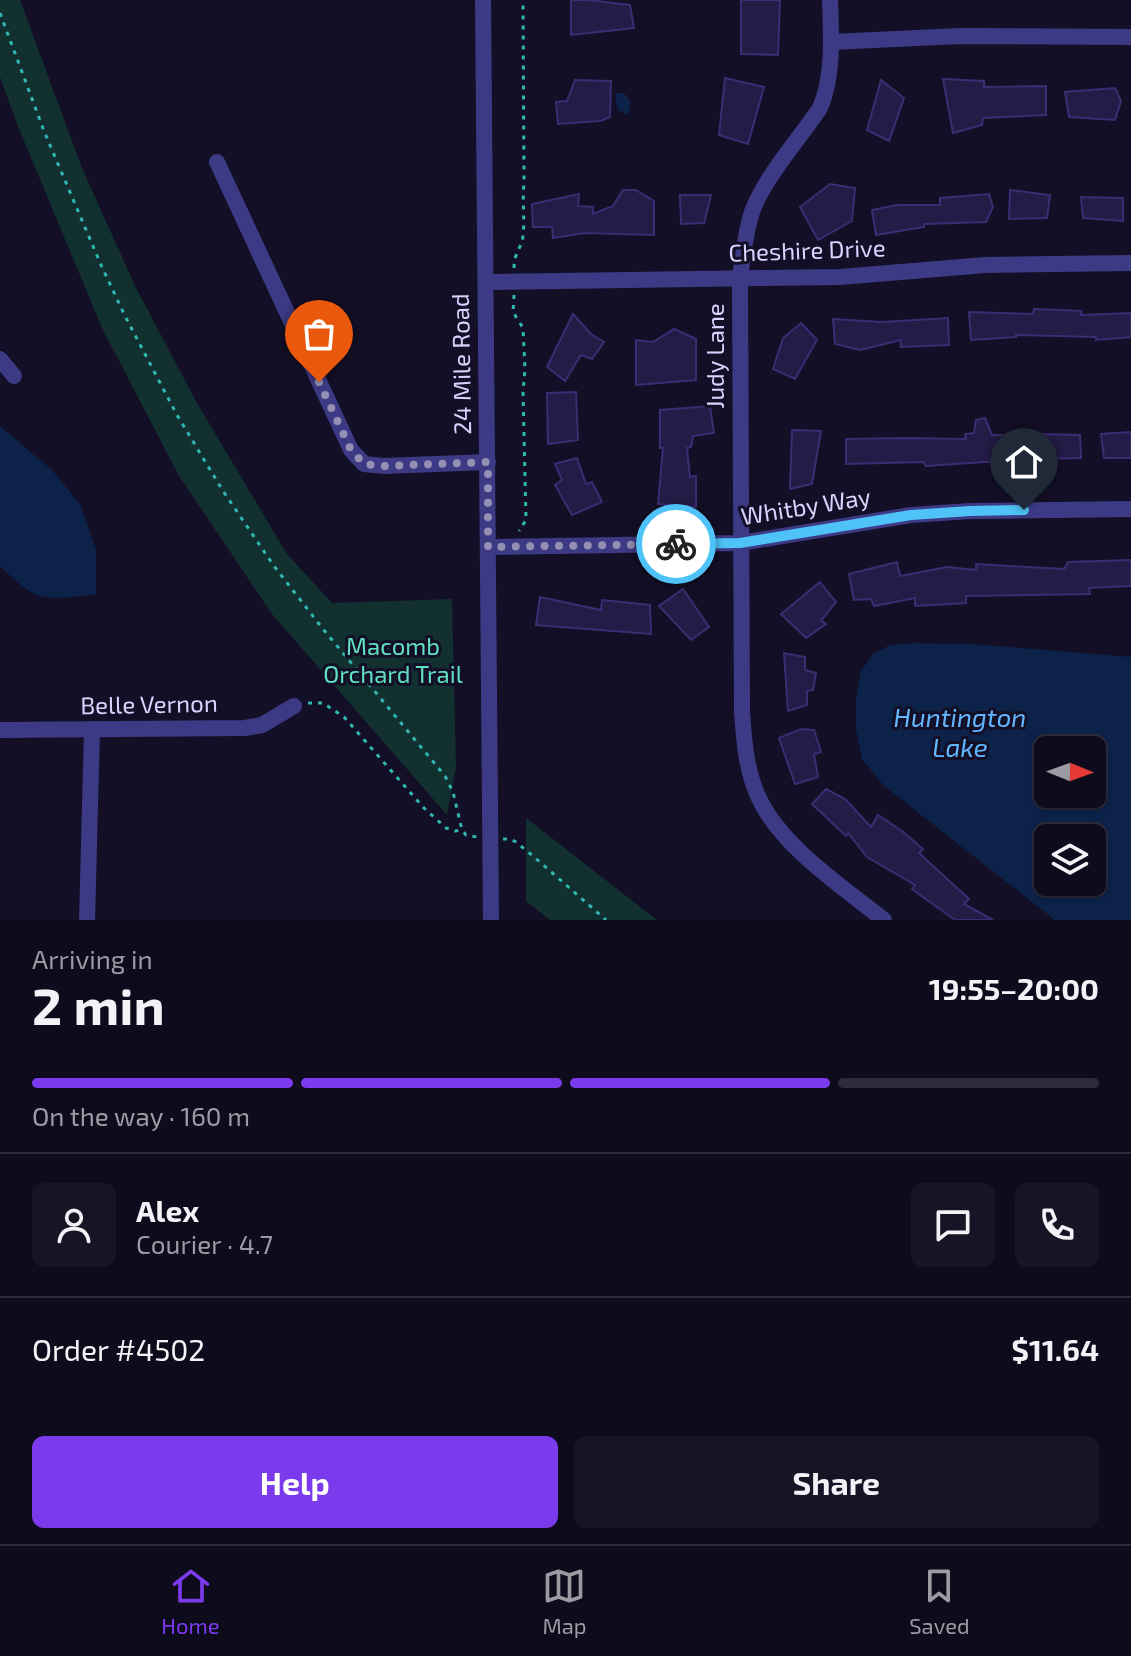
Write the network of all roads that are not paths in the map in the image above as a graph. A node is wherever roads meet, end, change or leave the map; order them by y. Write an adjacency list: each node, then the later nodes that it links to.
1 (483, 0): 8 (street, 24 Mile Road)
2 (830, 0): 4 (street, Judy Lane)
3 (1131, 37): 4 (street)
4 (831, 42): 7 (street, Judy Lane)
5 (217, 162): 11 (street)
6 (1131, 263): 7 (street, Cheshire Drive)
7 (740, 279): 8 (street, Cheshire Drive); 13 (street, Judy Lane)
8 (486, 282): 11 (street, 24 Mile Road)
9 (0, 359): 10 (street)
10 (14, 376)
11 (488, 462): 14 (street, 24 Mile Road)
12 (1131, 509): 13 (street, Whitby Way)
13 (740, 543): 14 (street, Whitby Way); 20 (street, Judy Lane)
14 (488, 547): 19 (street, 24 Mile Road)
15 (294, 706): 17 (street, Belle Vernon)
16 (0, 730): 17 (street, Belle Vernon)
17 (92, 730): 18 (street)
18 (87, 920)
19 (491, 920)
20 (884, 920)

